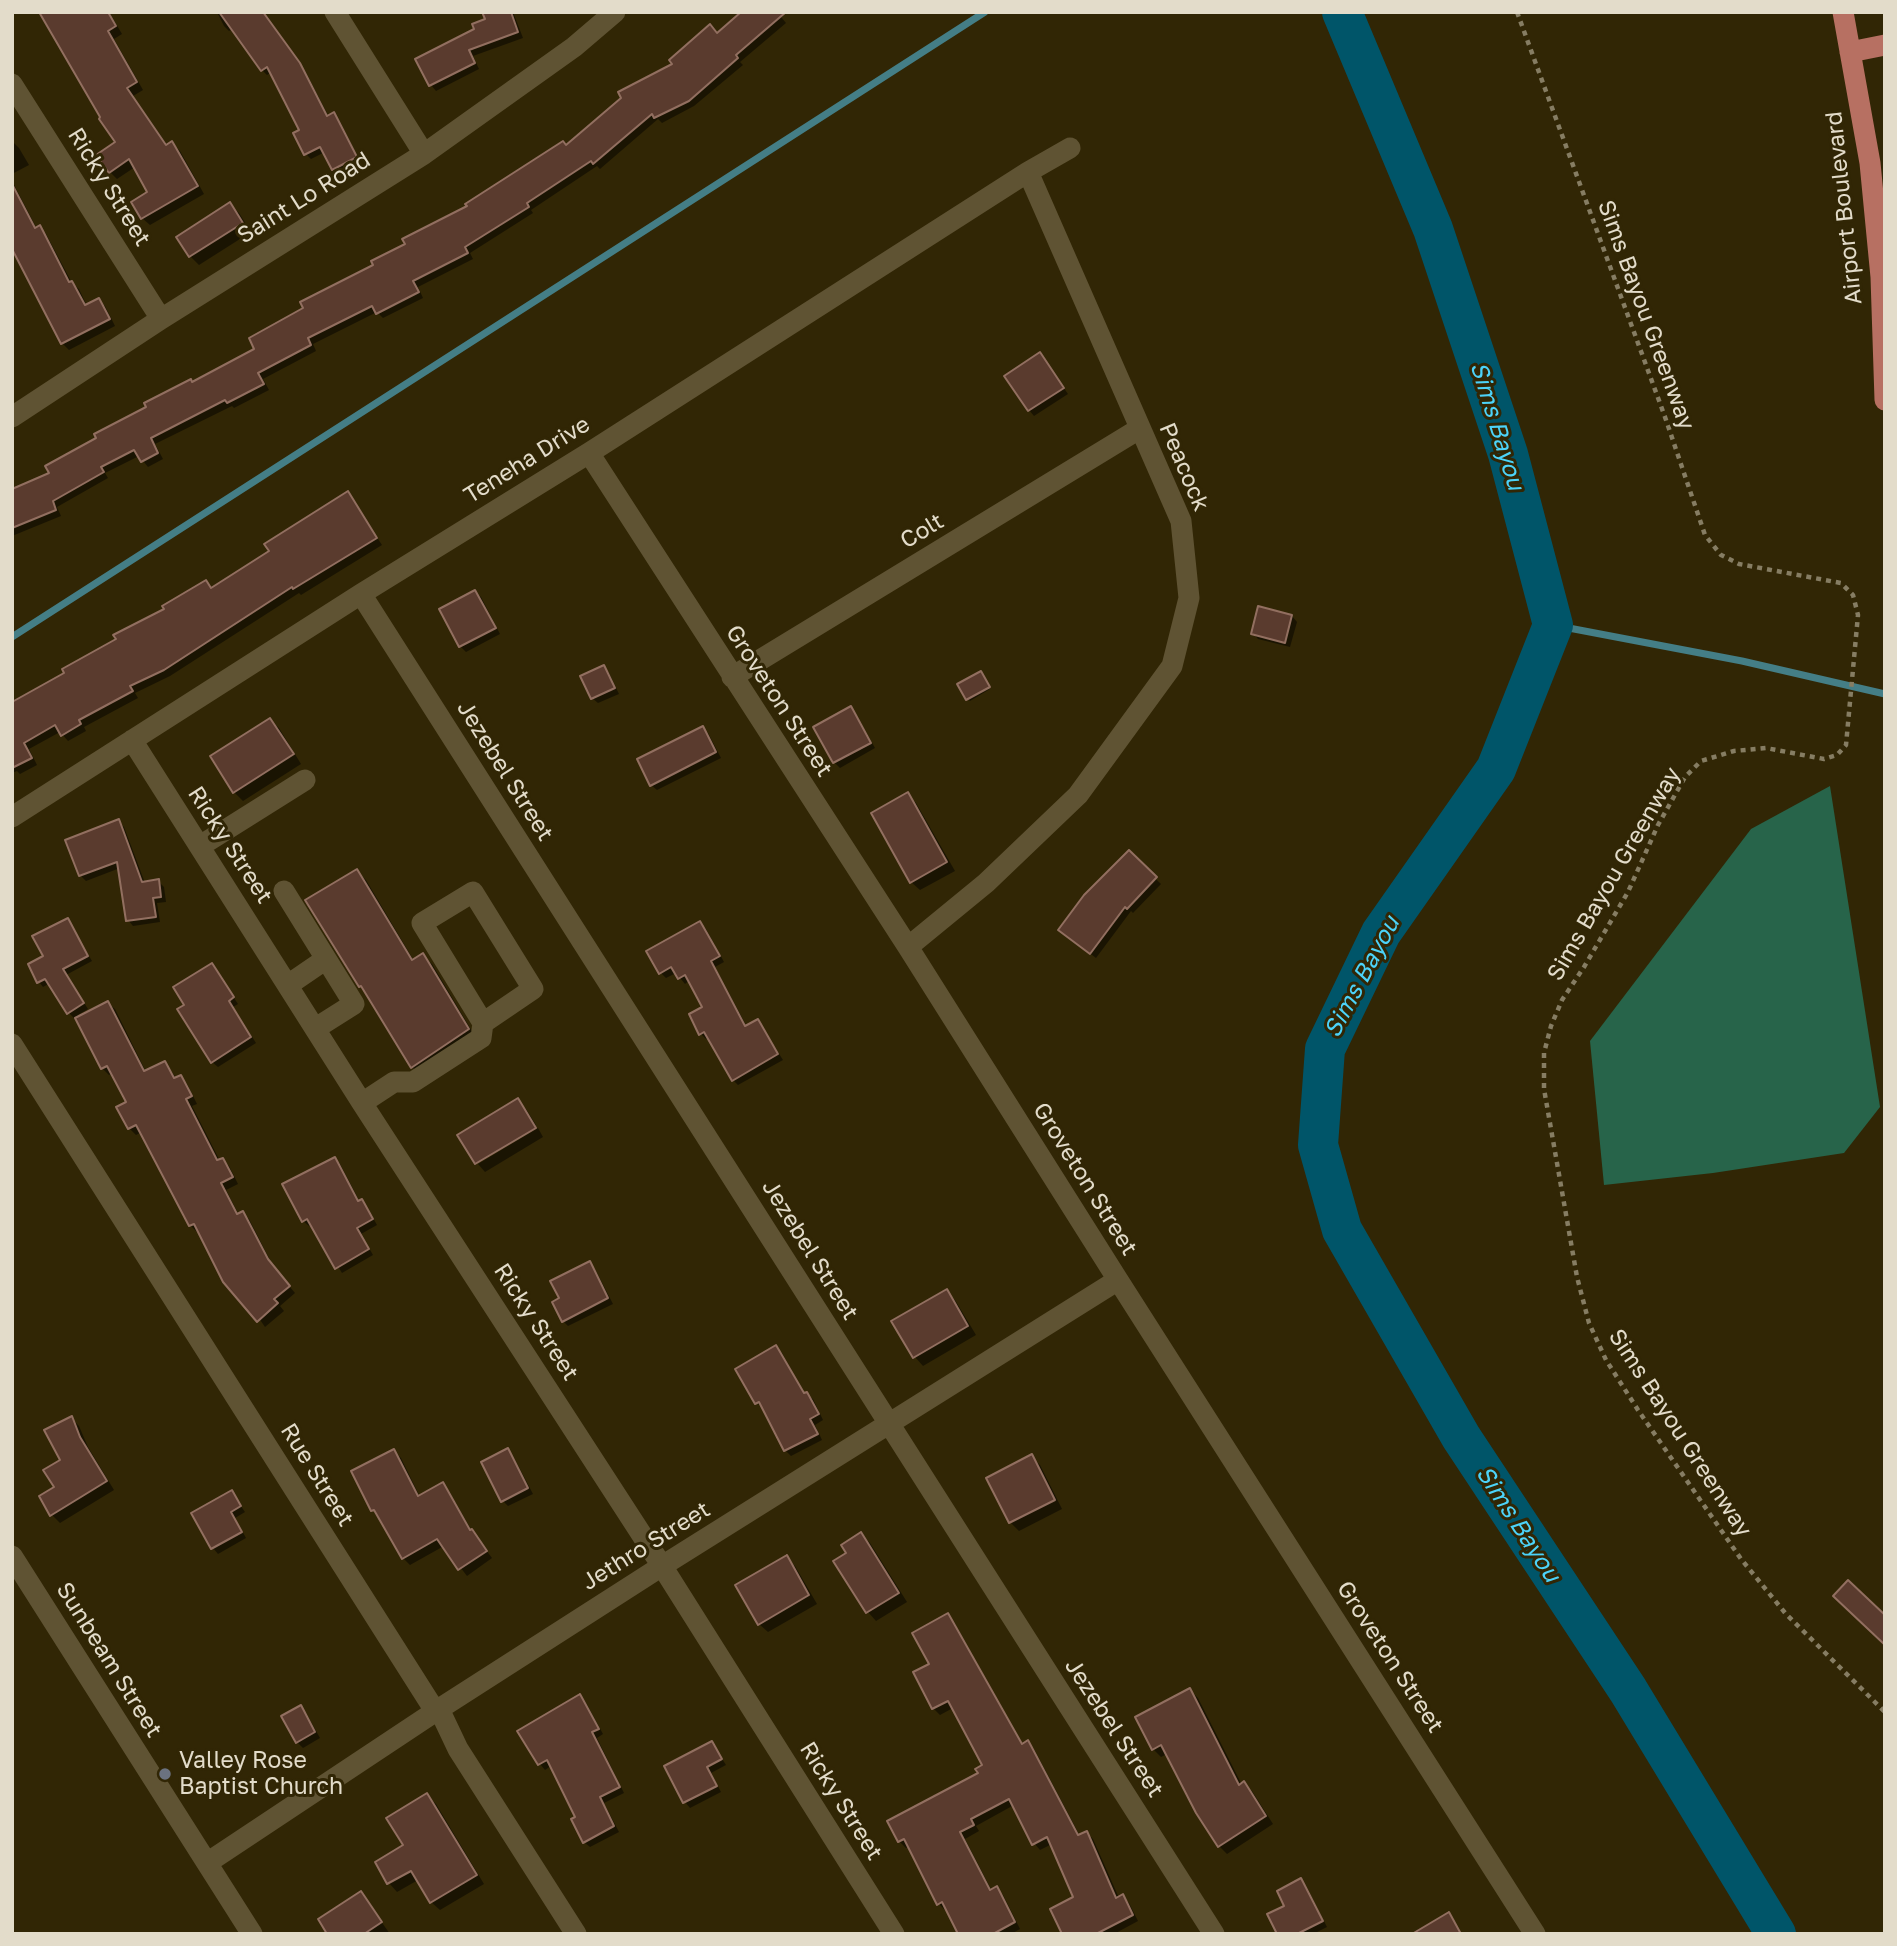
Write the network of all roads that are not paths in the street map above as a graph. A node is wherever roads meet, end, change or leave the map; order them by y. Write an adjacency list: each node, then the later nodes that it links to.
1 (335, 12): 8 (street)
2 (615, 12): 8 (street, Saint Lo Road)
3 (1843, 12): 5 (main road, Airport Boulevard)
4 (1885, 46): 5 (main road)
5 (1850, 52): 11 (main road, Airport Boulevard)
6 (12, 85): 10 (street, Ricky Street)
7 (1070, 148): 9 (street, Teneha Drive)
8 (425, 154): 10 (street, Saint Lo Road)
9 (1028, 172): 13 (street, Peacock); 14 (street, Teneha Drive)
10 (161, 318): 12 (street, Saint Lo Road)
11 (1885, 400)
12 (12, 417)
13 (1139, 429): 16 (street, Colt); 22 (street, Peacock)
14 (589, 453): 15 (street, Teneha Drive); 16 (street, Groveton Street)
15 (361, 594): 17 (street, Teneha Drive); 30 (street, Jezebel Street)
16 (733, 677): 22 (street, Groveton Street)
17 (132, 740): 19 (street, Teneha Drive); 20 (street, Ricky Street)
18 (305, 780): 20 (street)
19 (12, 817)
20 (200, 846): 24 (street, Ricky Street)
21 (284, 891): 23 (street)
22 (908, 947): 29 (street, Groveton Street)
23 (326, 959): 24 (street); 26 (street)
24 (288, 985): 26 (street, Ricky Street)
25 (484, 1023): 25 (street); 28 (street)
26 (316, 1028): 28 (street, Ricky Street)
27 (12, 1044): 33 (street, Rue Street)
28 (362, 1102): 32 (street, Ricky Street)
29 (1118, 1280): 30 (street, Jethro Street); 39 (street, Groveton Street)
30 (890, 1425): 32 (street, Jethro Street); 38 (street, Jezebel Street)
31 (12, 1556): 34 (street, Sunbeam Street)
32 (662, 1566): 33 (street, Jethro Street); 37 (street, Ricky Street)
33 (439, 1709): 34 (street, Jethro Street); 36 (street, Rue Street)
34 (207, 1863): 35 (street, Sunbeam Street)
35 (252, 1934)
36 (576, 1934)
37 (894, 1934)
38 (1214, 1934)
39 (1535, 1934)

